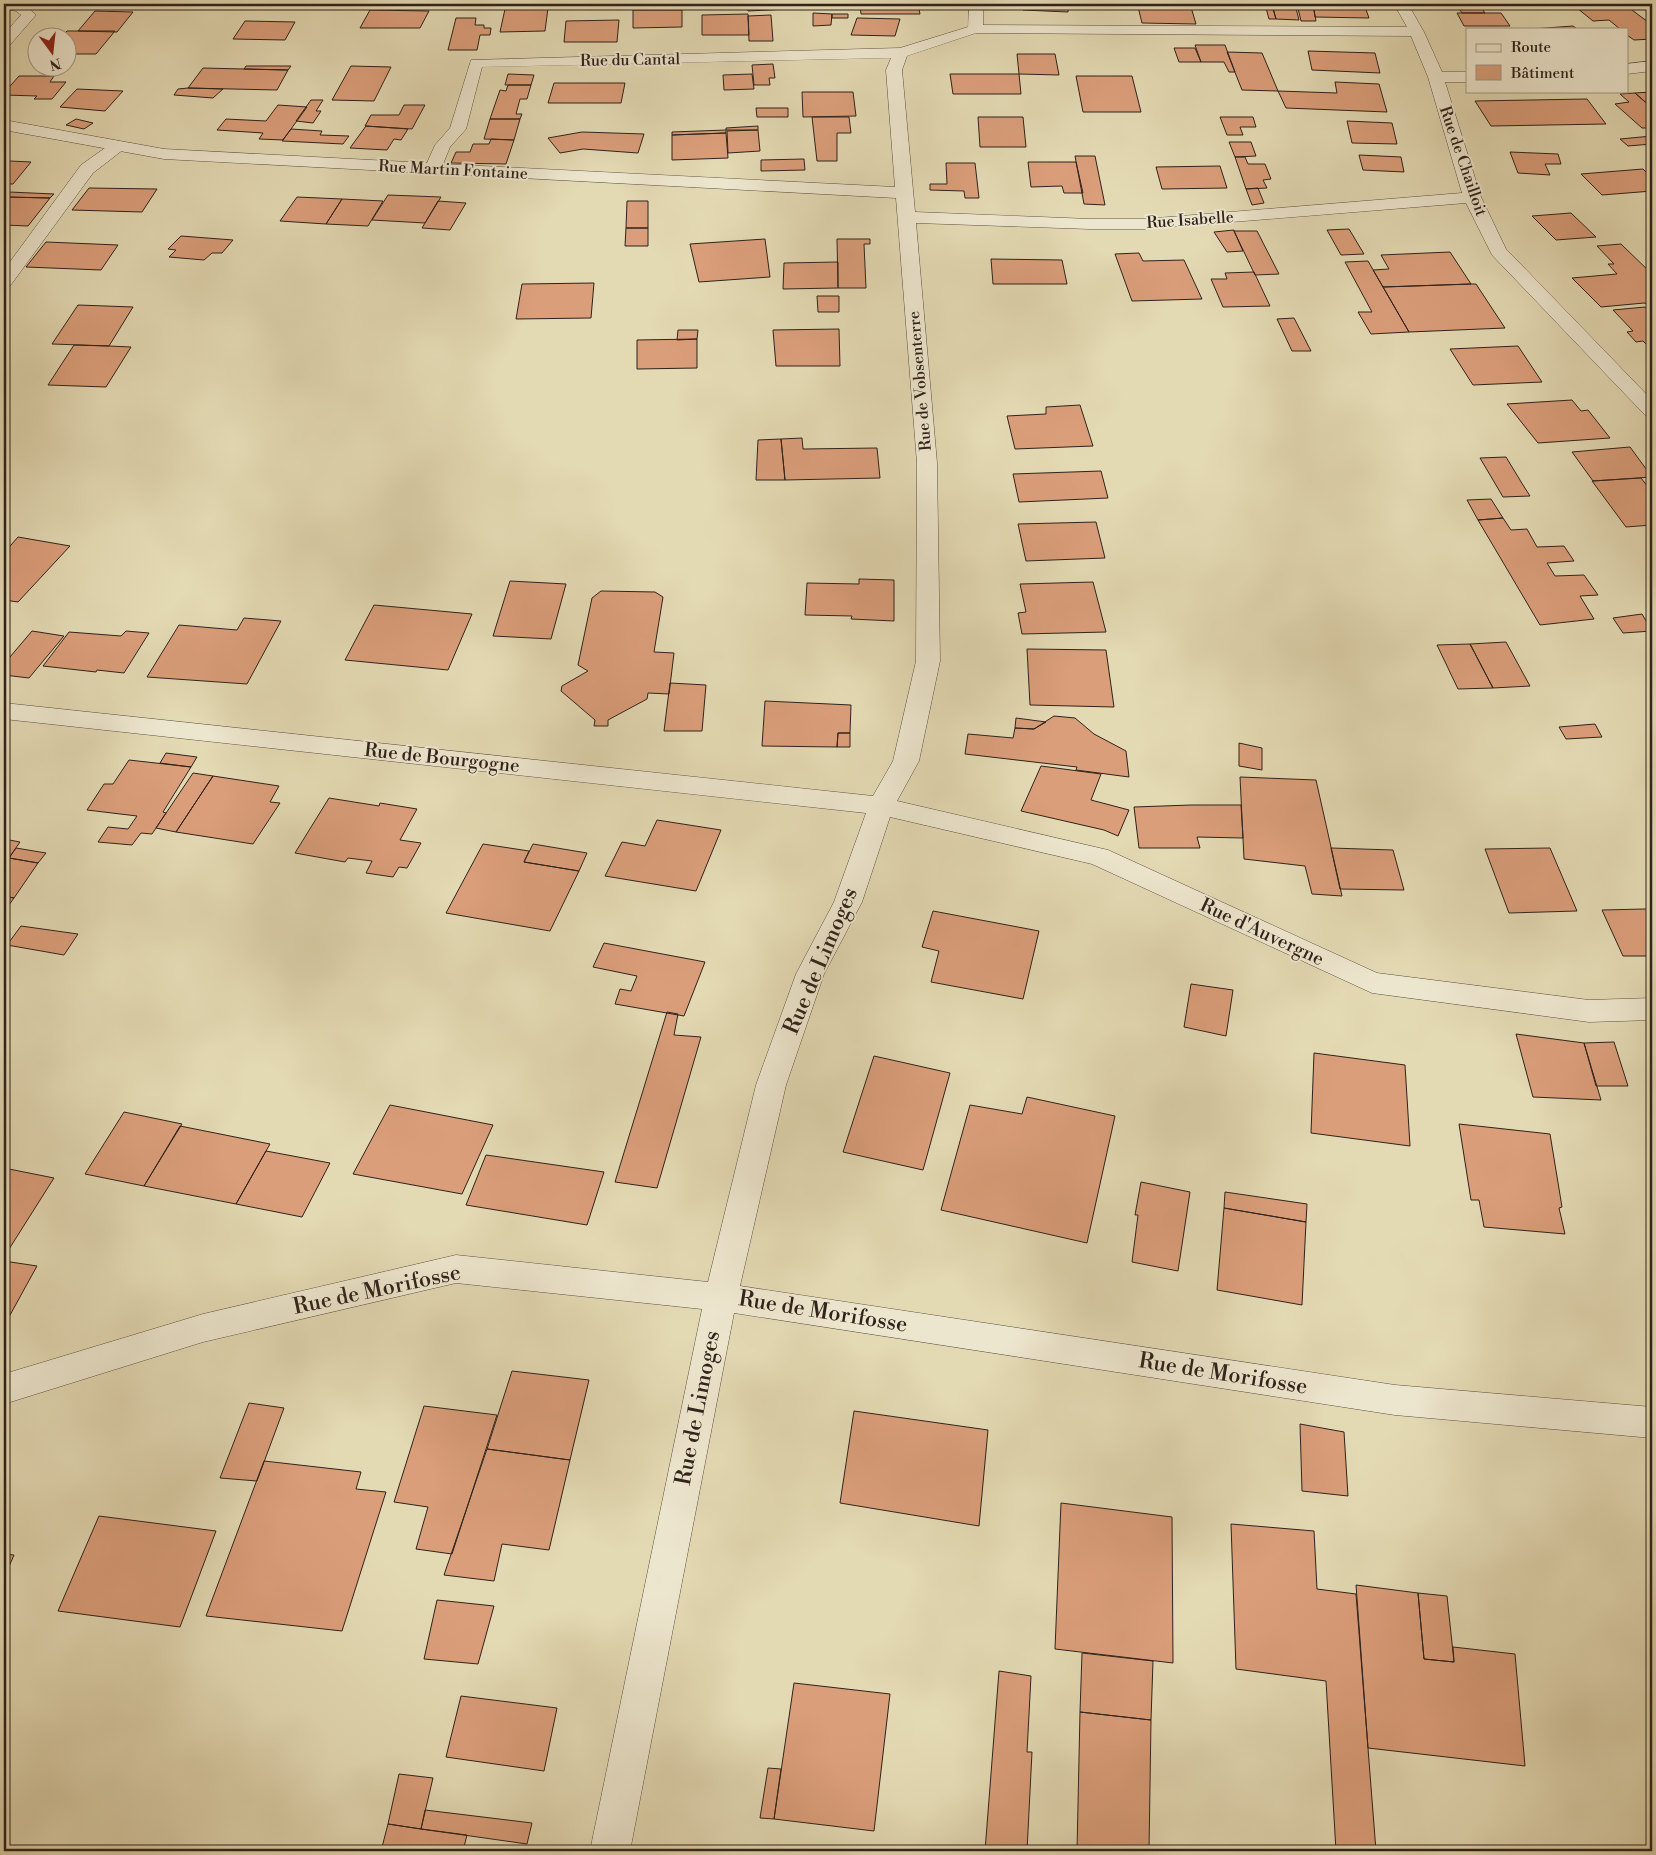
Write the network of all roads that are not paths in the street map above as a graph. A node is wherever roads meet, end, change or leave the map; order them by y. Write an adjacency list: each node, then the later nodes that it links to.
1 (5, 4): 6 (street)
2 (976, 4): 4 (street)
3 (1401, 4): 5 (street, Rue de Chailloit)
4 (975, 29): 5 (street); 7 (street)
5 (1417, 32): 10 (street, Rue de Chailloit)
6 (4, 44)
7 (901, 53): 14 (street, Rue du Cantal); 15 (street, Rue de Vobsenterre)
8 (1652, 66): 9 (street)
9 (1628, 69)
10 (1436, 77): 11 (street); 16 (street, Rue de Chailloit)
11 (1466, 77)
12 (4, 125): 13 (street, Rue Martin Fontaine)
13 (118, 146): 14 (street, Rue Martin Fontaine); 18 (street)
14 (432, 169): 15 (street, Rue Martin Fontaine)
15 (905, 194): 17 (street, Rue de Vobsenterre)
16 (1472, 197): 17 (street, Rue Isabelle); 19 (street, Rue de Chailloit)
17 (907, 217): 21 (street, Rue de Vobsenterre)
18 (4, 282)
19 (1652, 411)
20 (4, 711): 21 (street, Rue de Bourgogne)
21 (881, 806): 22 (street, Rue d'Auvergne); 23 (street, Rue de Limoges)
22 (1652, 1009)
23 (721, 1297): 24 (street, Rue de Morifosse); 25 (street, Rue de Morifosse); 26 (street, Rue de Limoges)
24 (4, 1390)
25 (1652, 1423)
26 (610, 1851)

